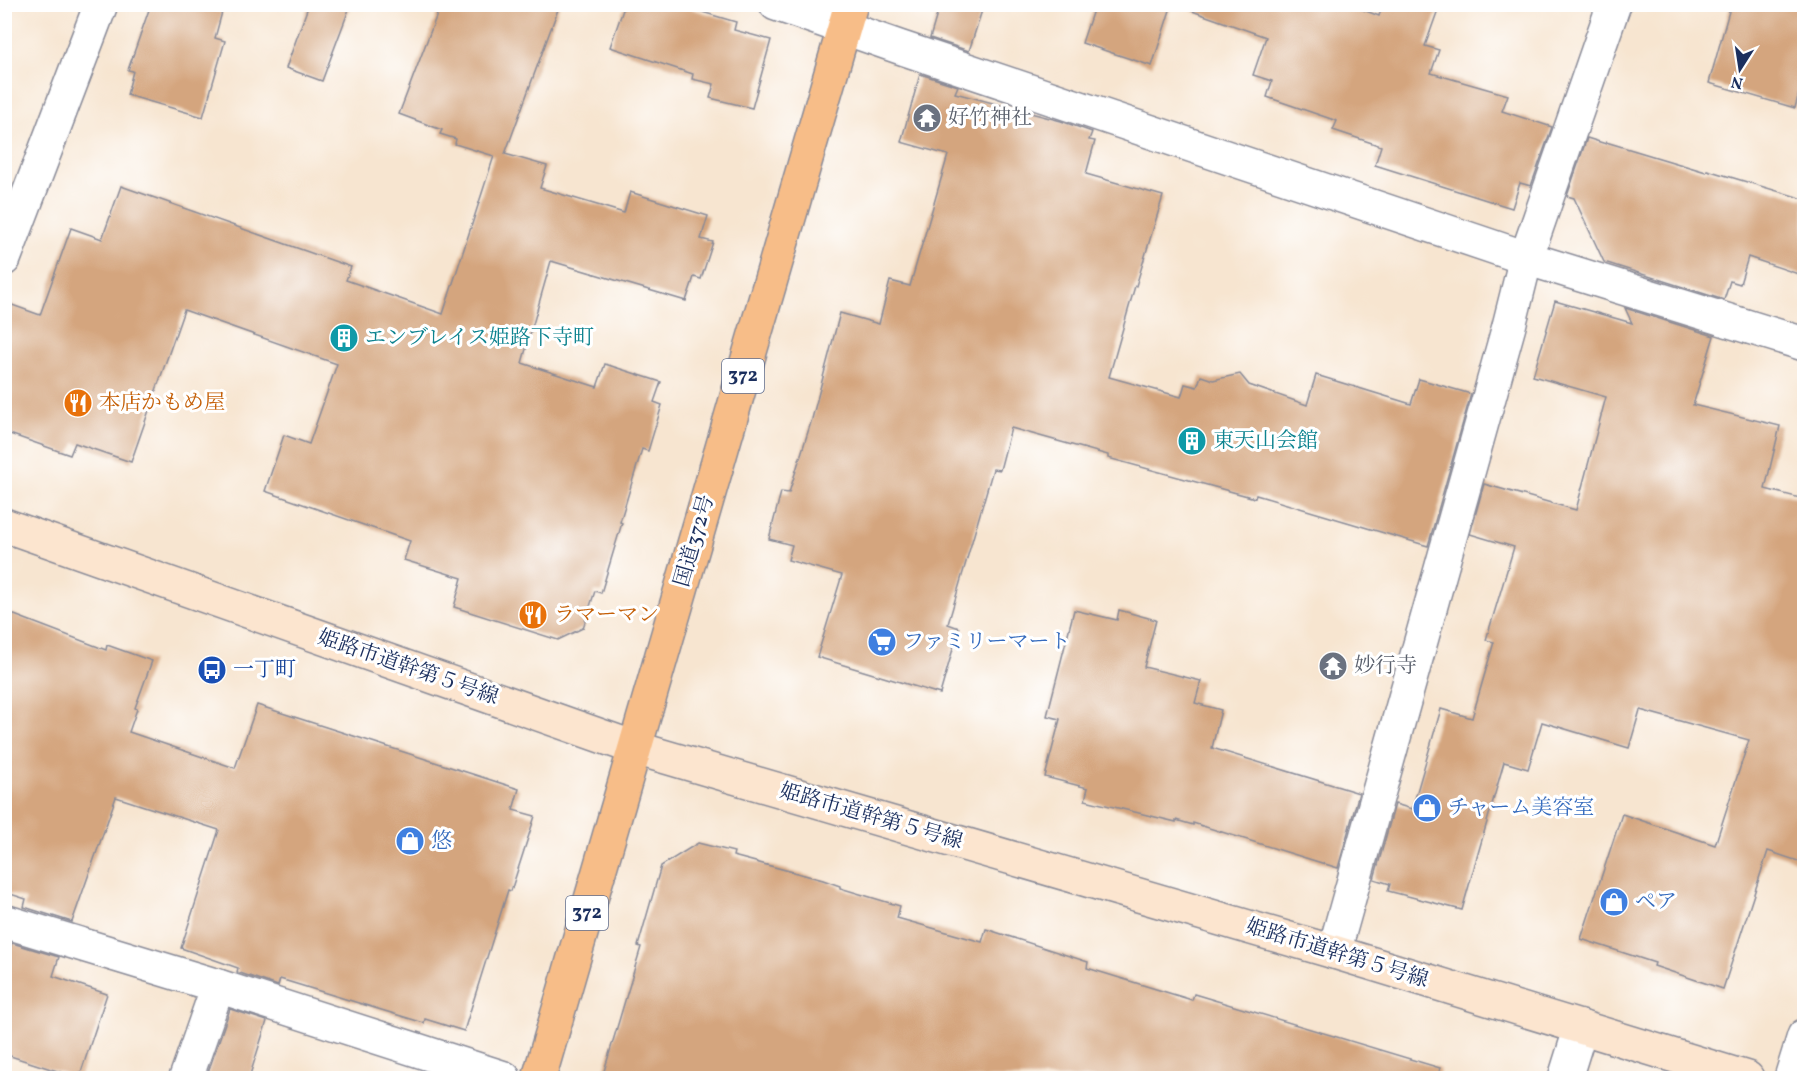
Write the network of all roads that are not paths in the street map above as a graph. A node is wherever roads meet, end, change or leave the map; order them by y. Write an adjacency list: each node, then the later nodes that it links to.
1 (101, 4): 6 (street)
2 (776, 4): 4 (street)
3 (1614, 4): 5 (street)
4 (848, 17): 5 (street); 9 (highway, 国道372号 / 372)
5 (1526, 258): 7 (street); 11 (street)
6 (4, 259)
7 (1804, 345)
8 (4, 525): 9 (street, 姫路市道幹第５号線)
9 (635, 748): 11 (street, 姫路市道幹第５号線); 17 (highway, 国道372号 / 372)
10 (4, 921): 12 (street)
11 (1334, 952): 13 (street, 姫路市道幹第５号線)
12 (218, 986): 15 (street); 16 (street)
13 (1581, 1027): 18 (street); 19 (street, 姫路市道幹第５号線)
14 (1804, 1036): 20 (street)
15 (186, 1078)
16 (504, 1078)
17 (539, 1078)
18 (1565, 1078)
19 (1747, 1078)
20 (1791, 1078)

